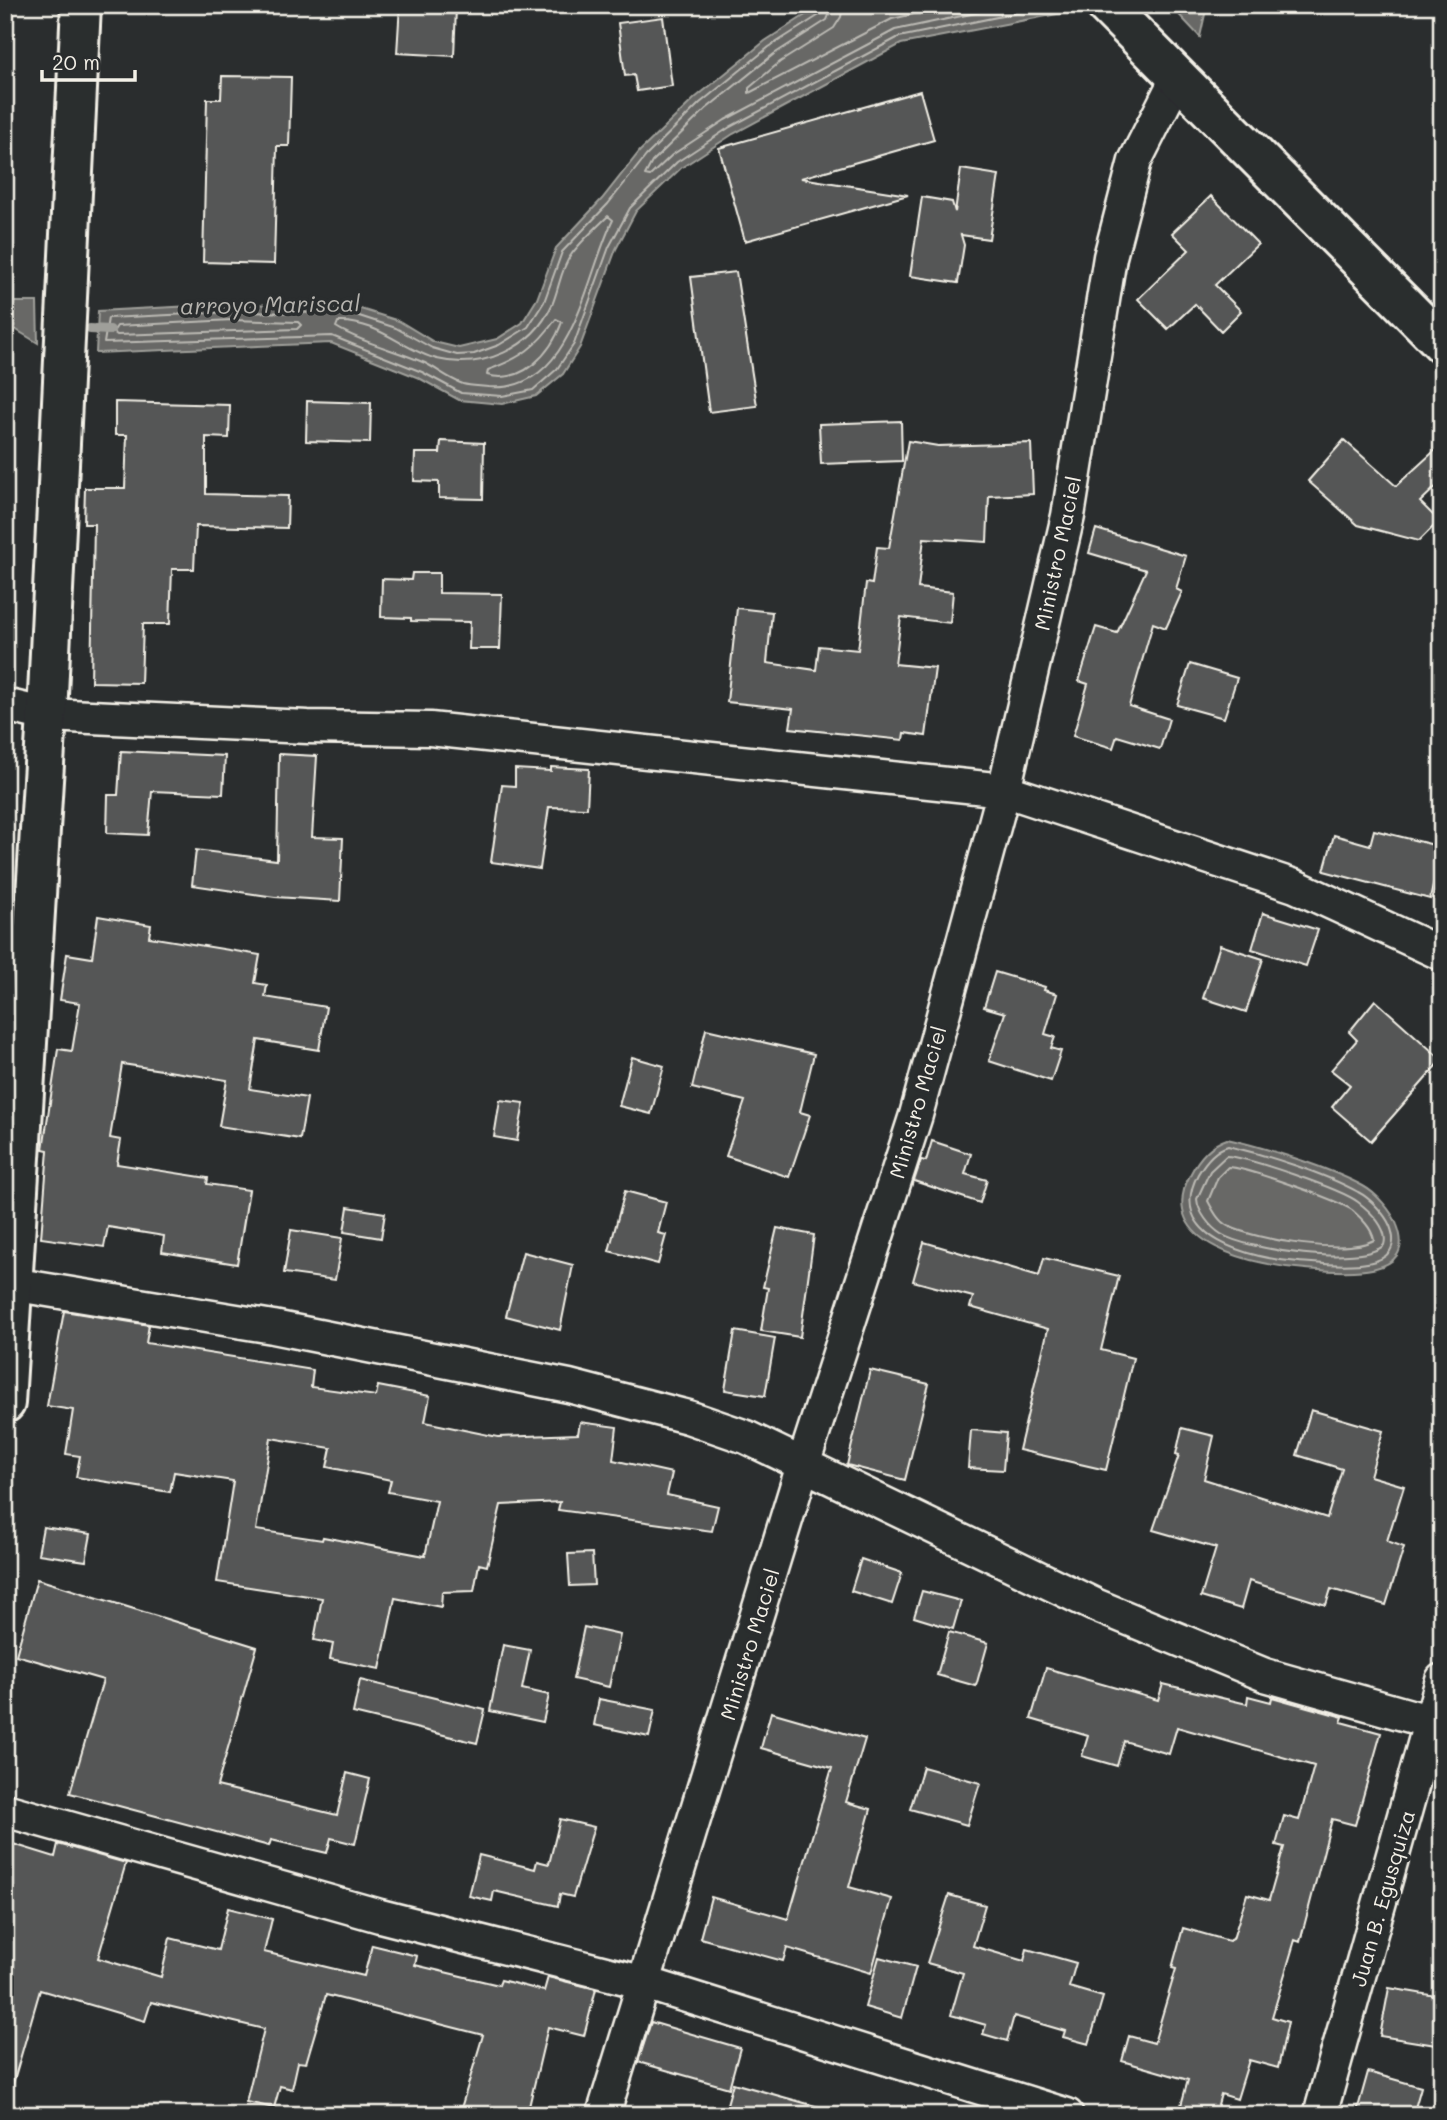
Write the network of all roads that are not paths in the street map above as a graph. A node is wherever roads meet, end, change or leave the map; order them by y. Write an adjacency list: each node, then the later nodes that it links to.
1 (81, 5): 6 (main road)
2 (1106, 5): 3 (main road)
3 (1170, 71): 4 (main road); 7 (street, Ministro Maciel)
4 (1442, 343)
5 (5, 705): 6 (street)
6 (47, 715): 7 (street); 9 (main road)
7 (1004, 790): 8 (street); 11 (street, Ministro Maciel)
8 (1442, 954)
9 (10, 1284): 10 (main road); 11 (street)
10 (5, 1403)
11 (803, 1465): 13 (street); 15 (street, Ministro Maciel)
12 (1442, 1680): 13 (street, Juan B. Egusquiza)
13 (1436, 1724): 18 (street, Juan B. Egusquiza)
14 (5, 1810): 15 (street)
15 (645, 1983): 16 (street, Ministro Maciel); 17 (street)
16 (603, 2115)
17 (1067, 2115)
18 (1320, 2115)

